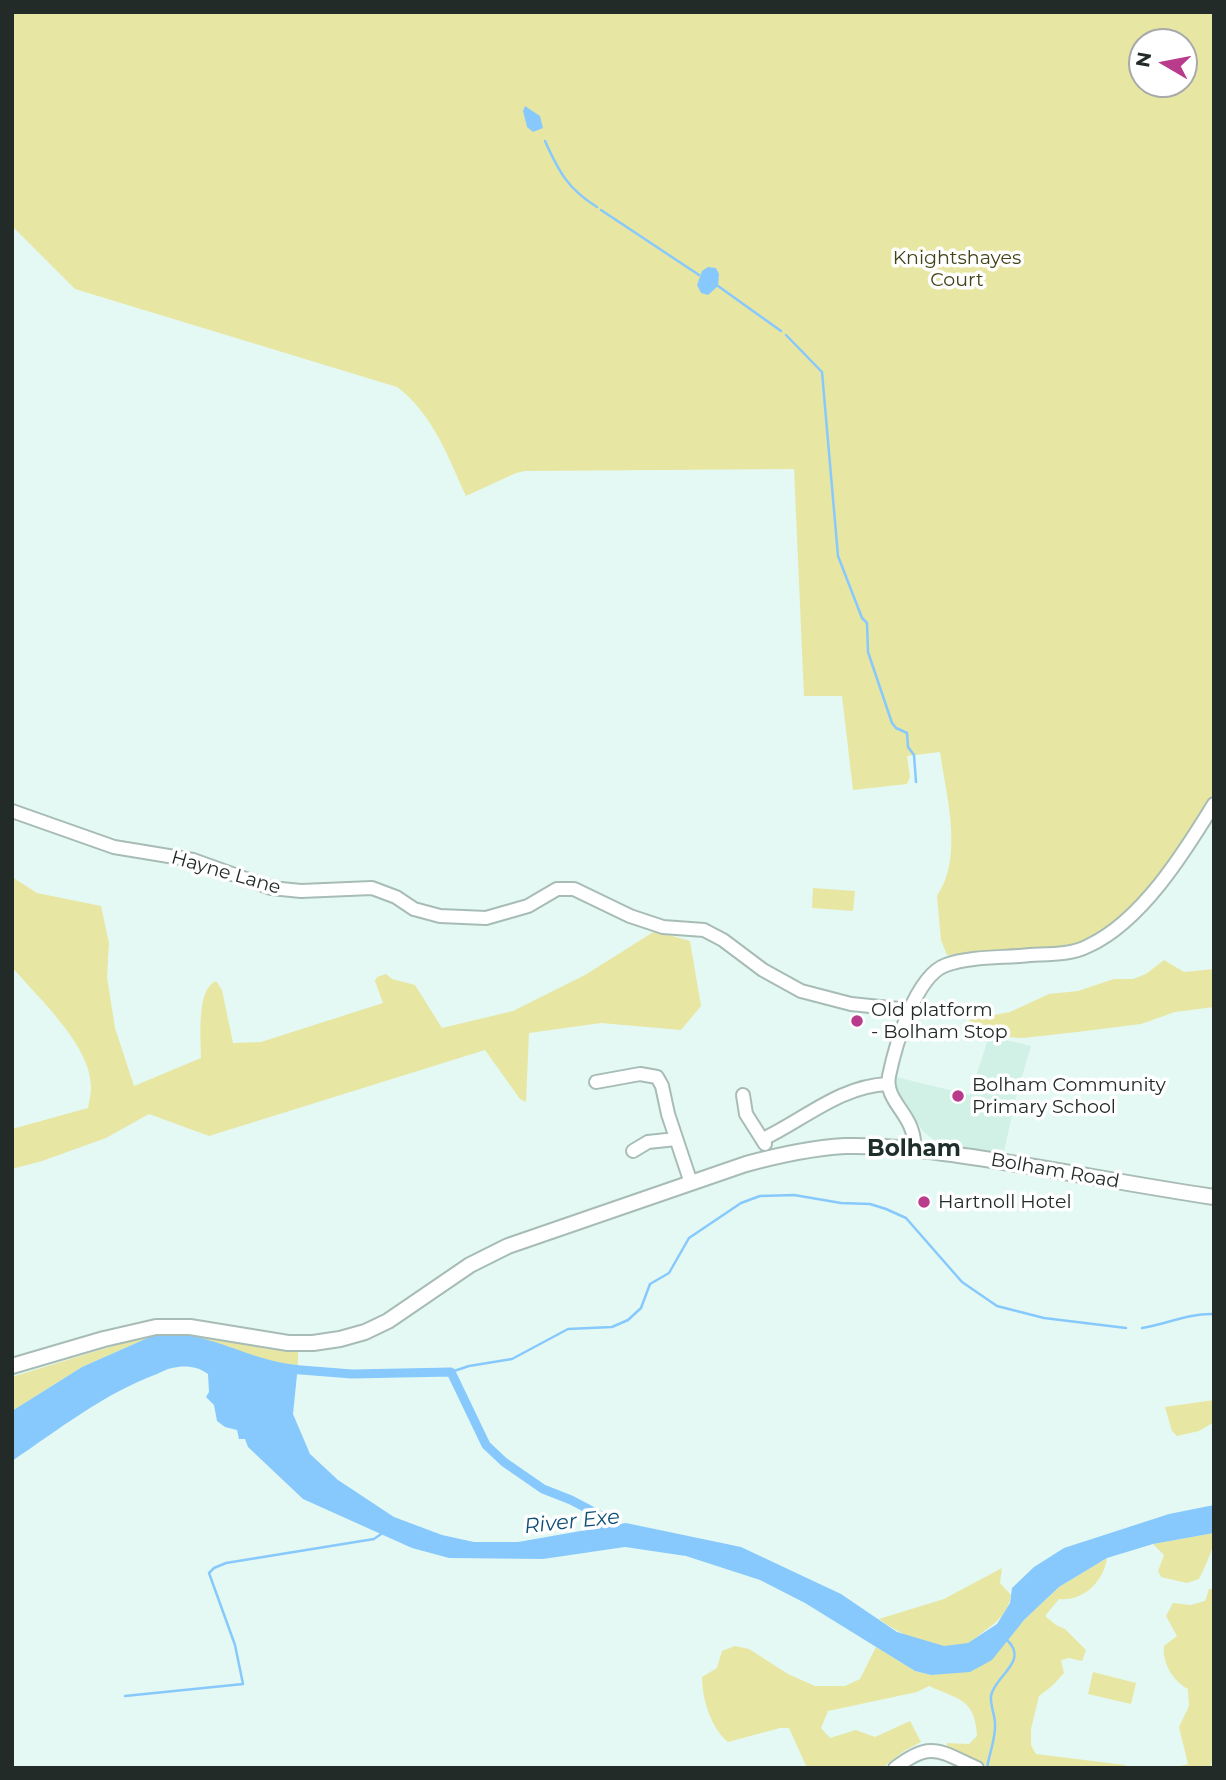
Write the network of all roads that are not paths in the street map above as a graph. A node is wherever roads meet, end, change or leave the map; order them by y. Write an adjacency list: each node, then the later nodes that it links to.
1 (1214, 804): 3 (street)
2 (12, 811): 3 (street, Hayne Lane)
3 (909, 1010): 5 (street)
4 (604, 1076): 7 (street)
5 (888, 1084): 6 (street); 8 (street)
6 (743, 1096)
7 (676, 1139): 9 (street); 10 (street)
8 (914, 1149): 10 (main road, Bolham Road); 11 (main road, Bolham Road)
9 (633, 1151)
10 (691, 1183): 12 (main road, Bolham Road)
11 (1214, 1196)
12 (12, 1366)
13 (895, 1768): 14 (street)
14 (977, 1768)

